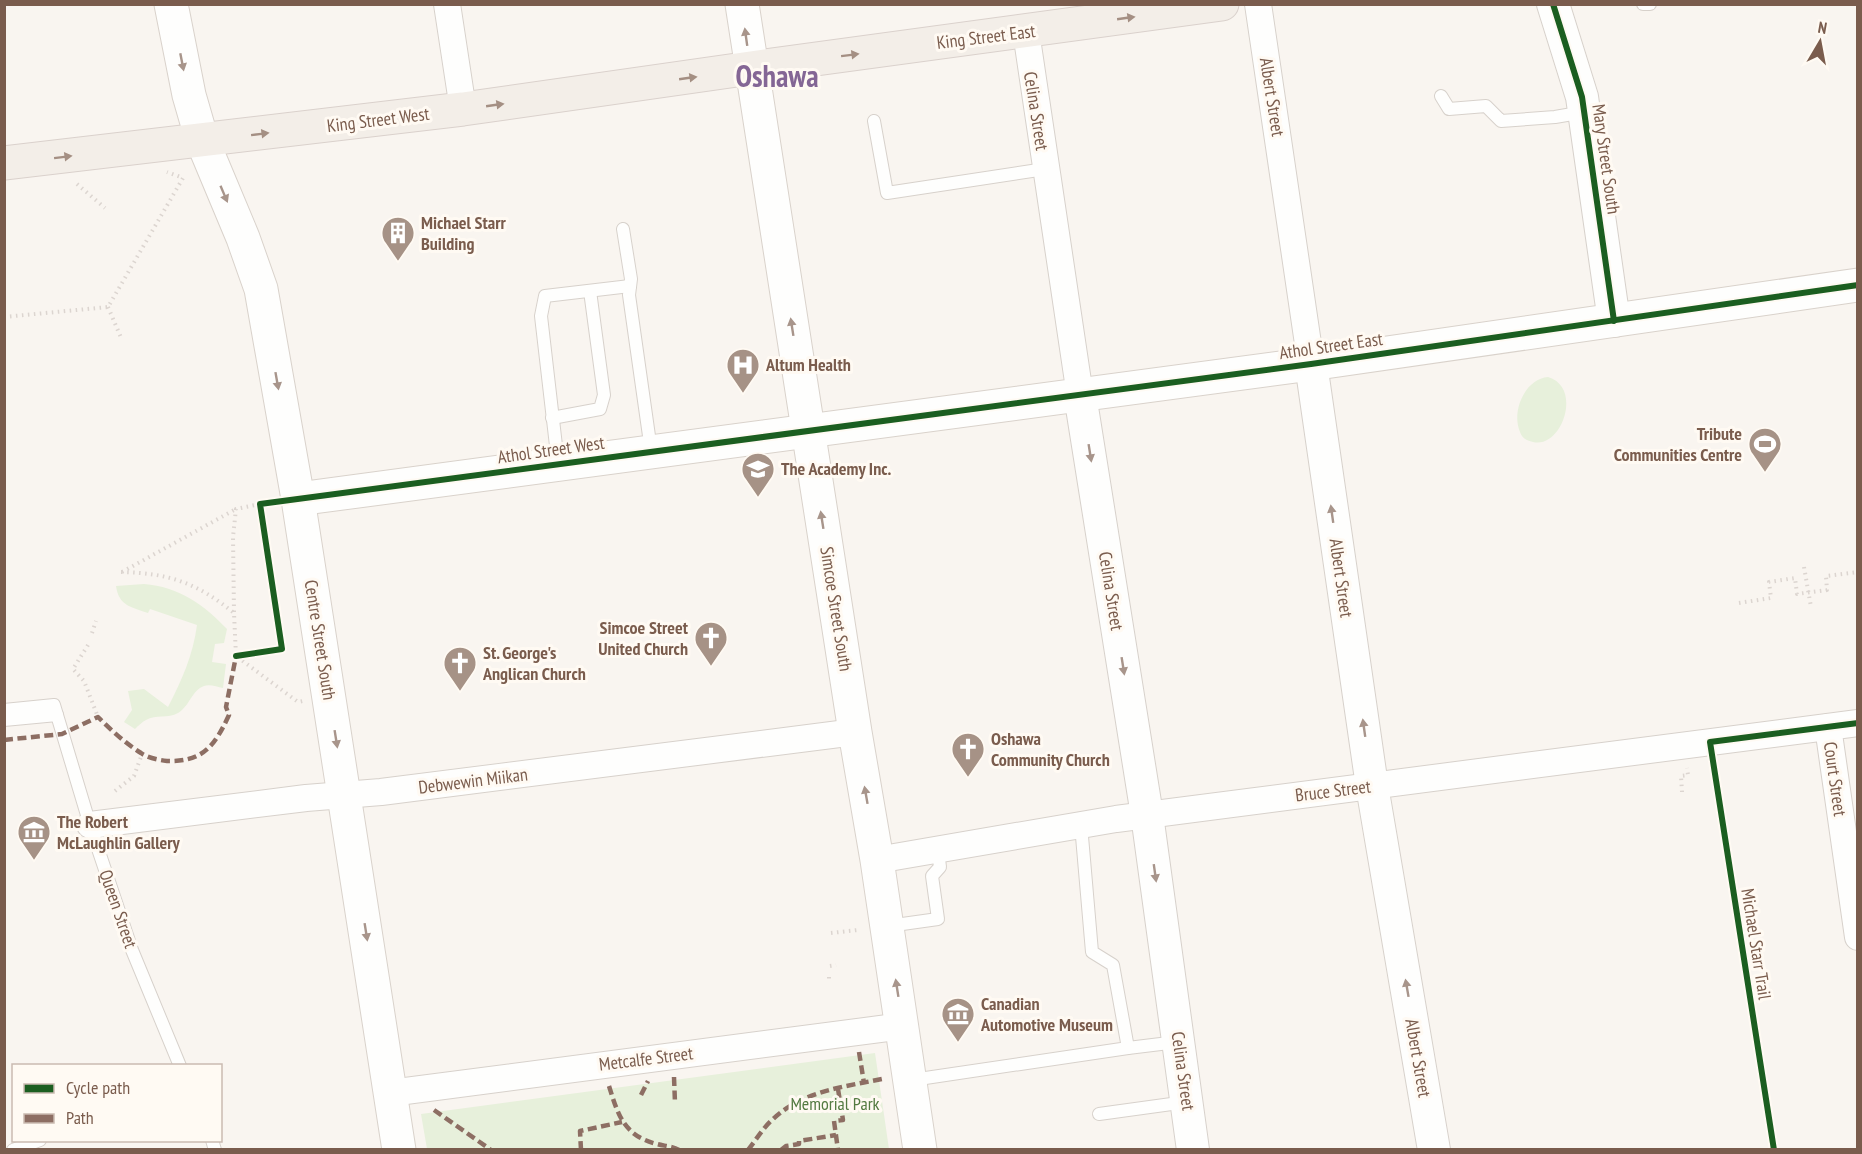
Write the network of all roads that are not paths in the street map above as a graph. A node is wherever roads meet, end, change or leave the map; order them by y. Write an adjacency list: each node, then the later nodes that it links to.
1 (171, 4): 16 (main road, Centre Street South, one-way to 16)
2 (447, 4): 13 (street)
3 (742, 4): 11 (main road, Simcoe Street South, one-way to 3)
4 (1222, 4): 9 (main road, King Street East, one-way to 4)
5 (1258, 4): 24 (street, Albert Street)
6 (1553, 4): 14 (street, Mary Street South)
7 (1643, 4): 8 (lane)
8 (1650, 4)
9 (1077, 15): 10 (main road, King Street East)
10 (1026, 32): 11 (main road, King Street East, one-way to 10); 18 (street, Celina Street)
11 (750, 69): 13 (main road, King Street West, one-way to 11); 27 (main road, Simcoe Street South, one-way to 11)
12 (1441, 96): 14 (lane)
13 (463, 109): 16 (main road, King Street West, one-way to 13)
14 (1584, 112): 23 (street, Mary Street South)
15 (874, 121): 18 (lane)
16 (202, 140): 17 (main road, King Street West, one-way to 16); 30 (main road, Centre Street South, one-way to 30)
17 (4, 163)
18 (1045, 169): 25 (street, Celina Street)
19 (623, 228): 21 (lane)
20 (1857, 285): 23 (main road, Athol Street East)
21 (630, 286): 22 (lane); 28 (lane)
22 (590, 291): 26 (lane); 26 (lane)
23 (1614, 321): 24 (main road, Athol Street East)
24 (1311, 364): 25 (main road, Athol Street East); 37 (street, Albert Street, one-way to 24)
25 (1080, 395): 27 (main road, Athol Street East); 39 (street, Celina Street, one-way to 39)
26 (552, 418): 29 (lane)
27 (808, 430): 28 (main road, Athol Street West); 36 (main road, Simcoe Street South, one-way to 27)
28 (651, 452): 29 (main road, Athol Street West)
29 (558, 464): 30 (main road, Athol Street West)
30 (298, 499): 38 (main road, Centre Street South, one-way to 38)
31 (4, 710): 32 (lane)
32 (56, 710): 33 (lane); 40 (lane, Queen Street)
33 (4, 720)
34 (1857, 723): 35 (street, Bruce Street)
35 (1828, 727): 37 (street, Bruce Street); 45 (street, Court Street)
36 (855, 732): 38 (street, Debwewin Miikan); 43 (main road, Simcoe Street South, one-way to 36)
37 (1372, 786): 39 (street, Bruce Street); 59 (street, Albert Street, one-way to 37)
38 (345, 796): 40 (street, Debwewin Miikan); 51 (main road, Centre Street South, one-way to 51)
39 (1147, 815): 41 (street, Bruce Street); 47 (street, Celina Street, one-way to 47)
40 (90, 825): 49 (lane, Queen Street)
41 (1081, 825): 42 (street, Bruce Street); 48 (lane)
42 (938, 851): 43 (street, Bruce Street); 44 (lane)
43 (877, 860): 44 (main road, Simcoe Street South)
44 (873, 928): 46 (main road, Simcoe Street South, one-way to 44)
45 (1857, 937)
46 (903, 1026): 50 (main road, Simcoe Street South); 51 (street, Metcalfe Street)
47 (1179, 1042): 48 (lane); 52 (street, Celina Street)
48 (1128, 1048): 50 (lane)
49 (180, 1064)
50 (910, 1080): 57 (main road, Simcoe Street South)
51 (390, 1093): 56 (main road, Centre Street South)
52 (1187, 1102): 53 (lane); 58 (street, Celina Street)
53 (1099, 1114)
54 (34, 1142): 55 (lane)
55 (13, 1149)
56 (399, 1149)
57 (920, 1149)
58 (1193, 1149)
59 (1434, 1149)

